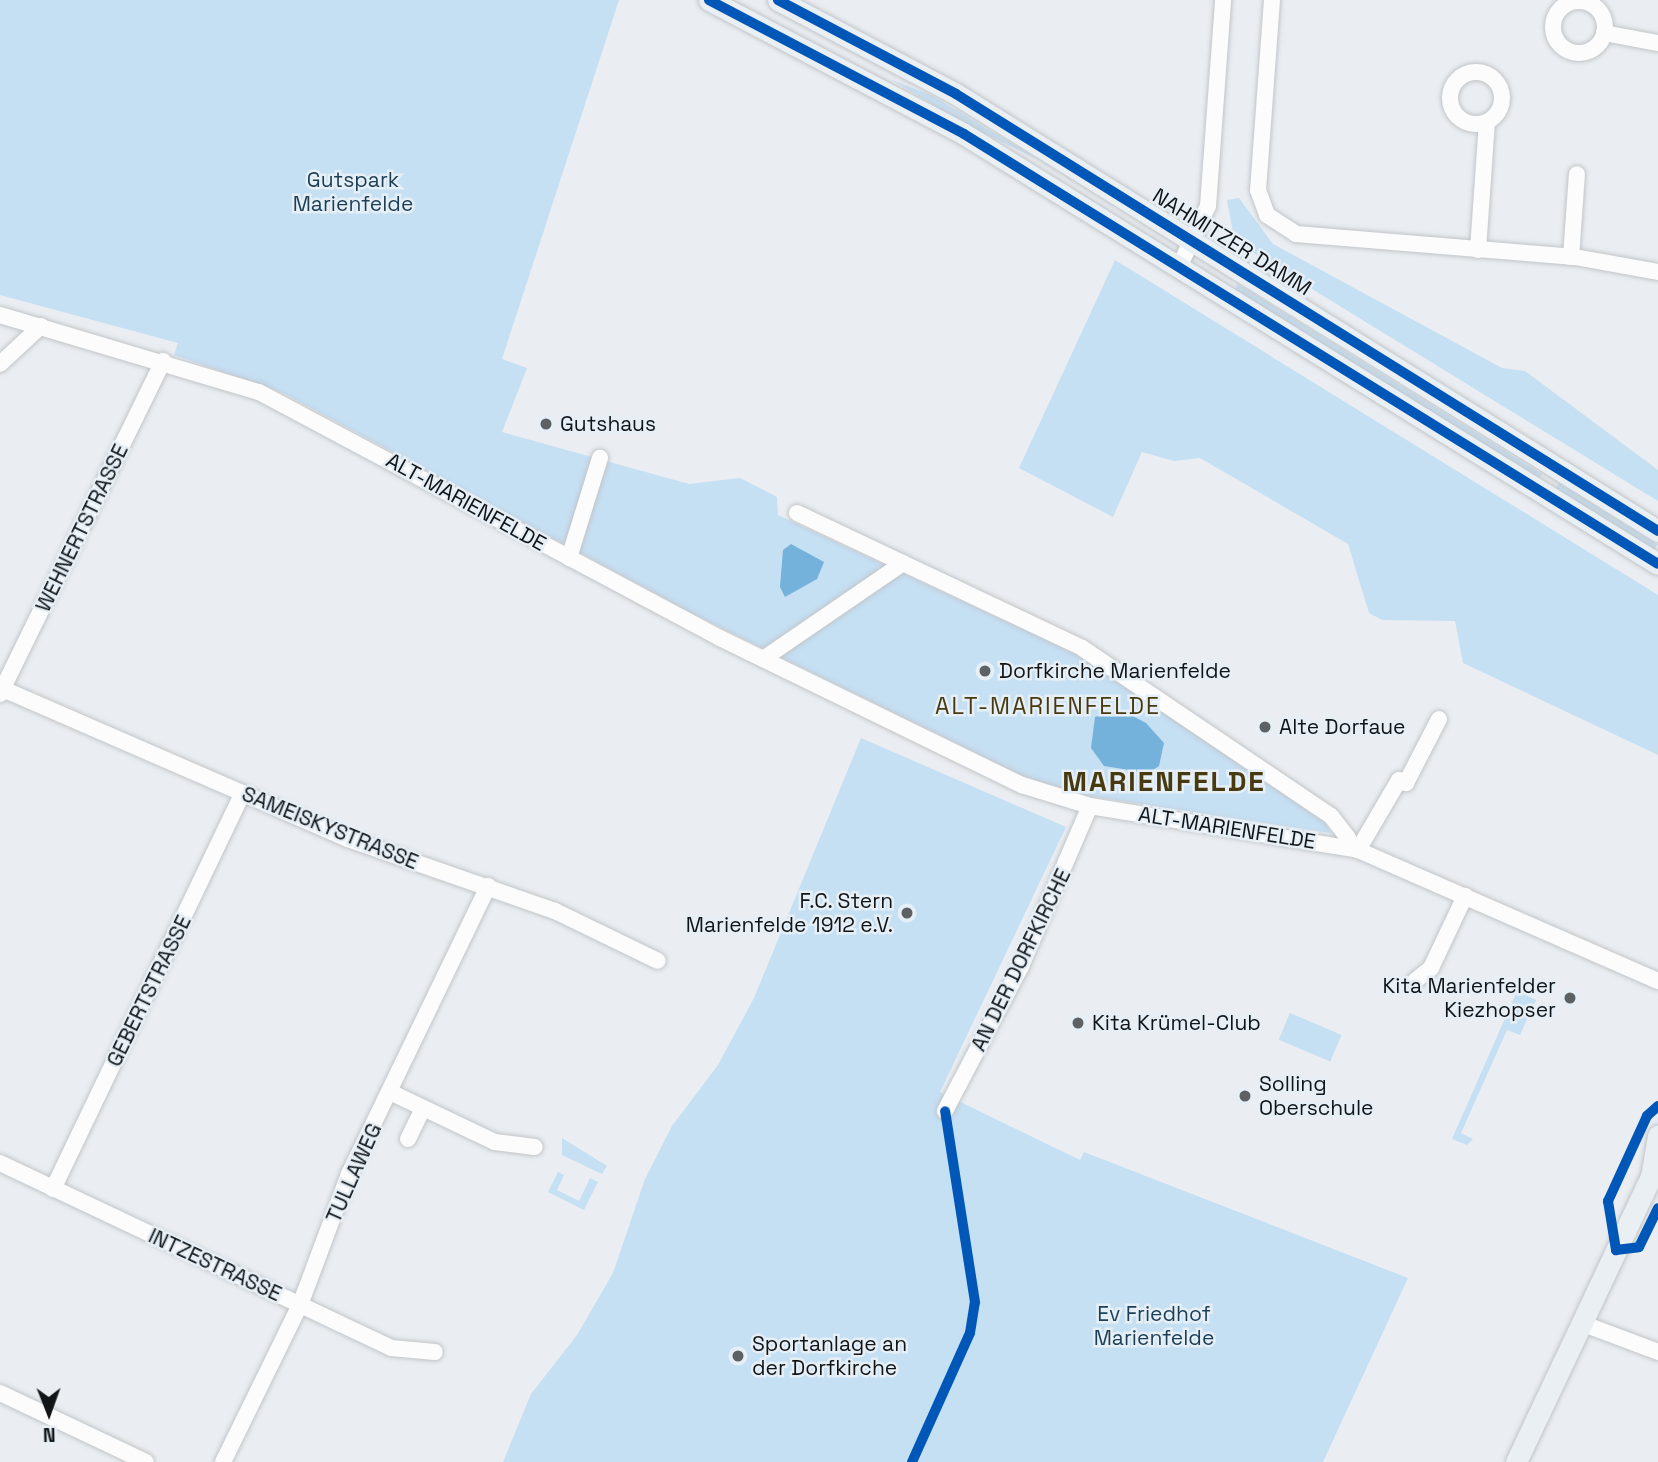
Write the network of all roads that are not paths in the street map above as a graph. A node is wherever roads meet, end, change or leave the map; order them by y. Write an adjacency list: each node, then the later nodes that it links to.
1 (709, 0): 12 (main road)
2 (778, 0): 9 (main road, NAHMITZER DAMM)
3 (1223, 0): 9 (street)
4 (1272, 0): 10 (street)
5 (1604, 33): 6 (street)
6 (1658, 43)
7 (1487, 122): 10 (street)
8 (1577, 174): 11 (street)
9 (1196, 242): 12 (street, NAHMITZER DAMM); 20 (main road, NAHMITZER DAMM)
10 (1478, 250): 11 (street)
11 (1571, 257): 13 (street)
12 (1180, 267): 23 (main road)
13 (1658, 272)
14 (0, 315): 15 (street, ALT-MARIENFELDE)
15 (41, 326): 16 (street, ALT-MARIENFELDE); 17 (street)
16 (163, 361): 21 (street, ALT-MARIENFELDE); 25 (street, WEHNERTSTRASSE)
17 (0, 364)
18 (600, 458): 21 (street)
19 (797, 513): 22 (street, ALT-MARIENFELDE)
20 (1658, 531)
21 (569, 558): 24 (street, ALT-MARIENFELDE)
22 (902, 563): 24 (street); 29 (street, ALT-MARIENFELDE)
23 (1658, 564)
24 (762, 659): 28 (street, ALT-MARIENFELDE)
25 (1, 691): 27 (street, SAMEISKYSTRASSE)
26 (1439, 719): 29 (street)
27 (243, 793): 30 (street, SAMEISKYSTRASSE); 43 (street, GEBERTSTRASSE)
28 (1090, 806): 29 (street, ALT-MARIENFELDE); 37 (street, AN DER DORFKIRCHE)
29 (1352, 848): 31 (street, ALT-MARIENFELDE)
30 (488, 886): 32 (street, SAMEISKYSTRASSE); 35 (street, TULLAWEG)
31 (1465, 896): 33 (street); 34 (street, ALT-MARIENFELDE)
32 (658, 961)
33 (1415, 981)
34 (1658, 981)
35 (390, 1092): 36 (street); 44 (street, TULLAWEG)
36 (423, 1108): 39 (street); 40 (street)
37 (945, 1111)
38 (1658, 1136): 42 (main road)
39 (408, 1139)
40 (535, 1147)
41 (0, 1163): 43 (street, INTZESTRASSE)
42 (1654, 1175): 45 (main road)
43 (53, 1189): 44 (street, INTZESTRASSE)
44 (300, 1305): 46 (street, INTZESTRASSE); 50 (street, TULLAWEG)
45 (1581, 1323): 47 (street); 51 (main road)
46 (435, 1352)
47 (1658, 1352)
48 (0, 1393): 49 (street)
49 (146, 1462)
50 (223, 1462)
51 (1516, 1462)

